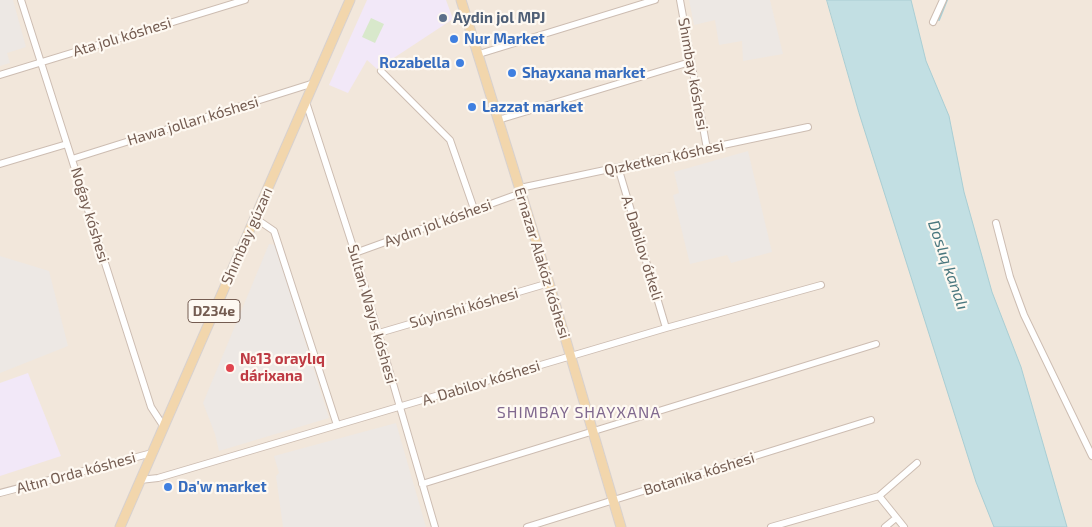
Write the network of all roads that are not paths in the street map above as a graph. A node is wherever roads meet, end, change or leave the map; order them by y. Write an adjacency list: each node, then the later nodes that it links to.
1 (21, 0): 10 (street, Noǵay kóshesi)
2 (245, 0): 10 (street, Ata jolı kóshesi)
3 (350, 0): 14 (main road, Shımbay gúzarı / D234e)
4 (461, 0): 9 (main road, Ernazar Alakóz kóshesi)
5 (655, 0): 9 (street)
6 (680, 0): 11 (street, Shımbay kóshesi)
7 (943, 0): 8 (street)
8 (933, 22)
9 (479, 54): 16 (main road, Ernazar Alakóz kóshesi)
10 (41, 62): 13 (street, Ata jolı kóshesi); 18 (street, Noǵay kóshesi)
11 (690, 62): 16 (street); 19 (street, Shımbay kóshesi)
12 (382, 71): 24 (street)
13 (0, 75)
14 (314, 82): 15 (main road, Shımbay gúzarı / D234e); 20 (street, Hawa jolları kóshesi)
15 (306, 102): 25 (main road, Shımbay gúzarı / D234e); 27 (street, Sultan Wayıs kóshesi)
16 (498, 120): 23 (main road, Ernazar Alakóz kóshesi)
17 (808, 127): 19 (street, Qızketken kóshesi)
18 (67, 144): 20 (street, Noǵay kóshesi); 21 (street)
19 (707, 149): 22 (street, Qızketken kóshesi)
20 (72, 159): 37 (street, Noǵay kóshesi)
21 (0, 164)
22 (618, 167): 23 (street, Qızketken kóshesi); 30 (street, A. Dabilov ótkeli)
23 (520, 191): 24 (street, Aydın jol kóshesi); 28 (main road, Ernazar Alakóz kóshesi)
24 (474, 210): 27 (street, Aydın jol kóshesi)
25 (255, 218): 36 (street); 37 (main road, Shımbay gúzarı / D234e)
26 (996, 223): 40 (street)
27 (355, 253): 31 (street, Sultan Wayıs kóshesi)
28 (549, 284): 31 (street, Súyinshi kóshesi); 33 (main road, Ernazar Alakóz kóshesi)
29 (821, 285): 30 (street, A. Dabilov kóshesi)
30 (666, 328): 33 (street, A. Dabilov kóshesi)
31 (379, 333): 34 (street, Sultan Wayıs kóshesi)
32 (876, 344): 38 (street)
33 (570, 356): 34 (street, A. Dabilov kóshesi); 38 (main road, Ernazar Alakóz kóshesi)
34 (400, 408): 36 (street, A. Dabilov kóshesi); 43 (street, Sultan Wayıs kóshesi)
35 (872, 420): 46 (street, Botanika kóshesi)
36 (337, 426): 42 (street, A. Dabilov kóshesi)
37 (164, 427): 39 (main road, Shımbay gúzarı / D234e)
38 (591, 430): 43 (street); 46 (main road, Ernazar Alakóz kóshesi)
39 (152, 453): 42 (main road, Shımbay gúzarı / D234e); 44 (street, Altın Orda kóshesi)
40 (1092, 456)
41 (917, 463): 45 (street)
42 (140, 480): 48 (main road, Shımbay gúzarı / D234e)
43 (422, 484): 49 (street, Sultan Wayıs kóshesi)
44 (0, 493)
45 (879, 496): 47 (street); 52 (street)
46 (612, 501): 50 (street, Botanika kóshesi); 51 (main road, Ernazar Alakóz kóshesi)
47 (896, 518): 53 (street); 54 (street)
48 (120, 527)
49 (435, 527)
50 (527, 527)
51 (621, 527)
52 (771, 527)
53 (884, 527)
54 (904, 527)

